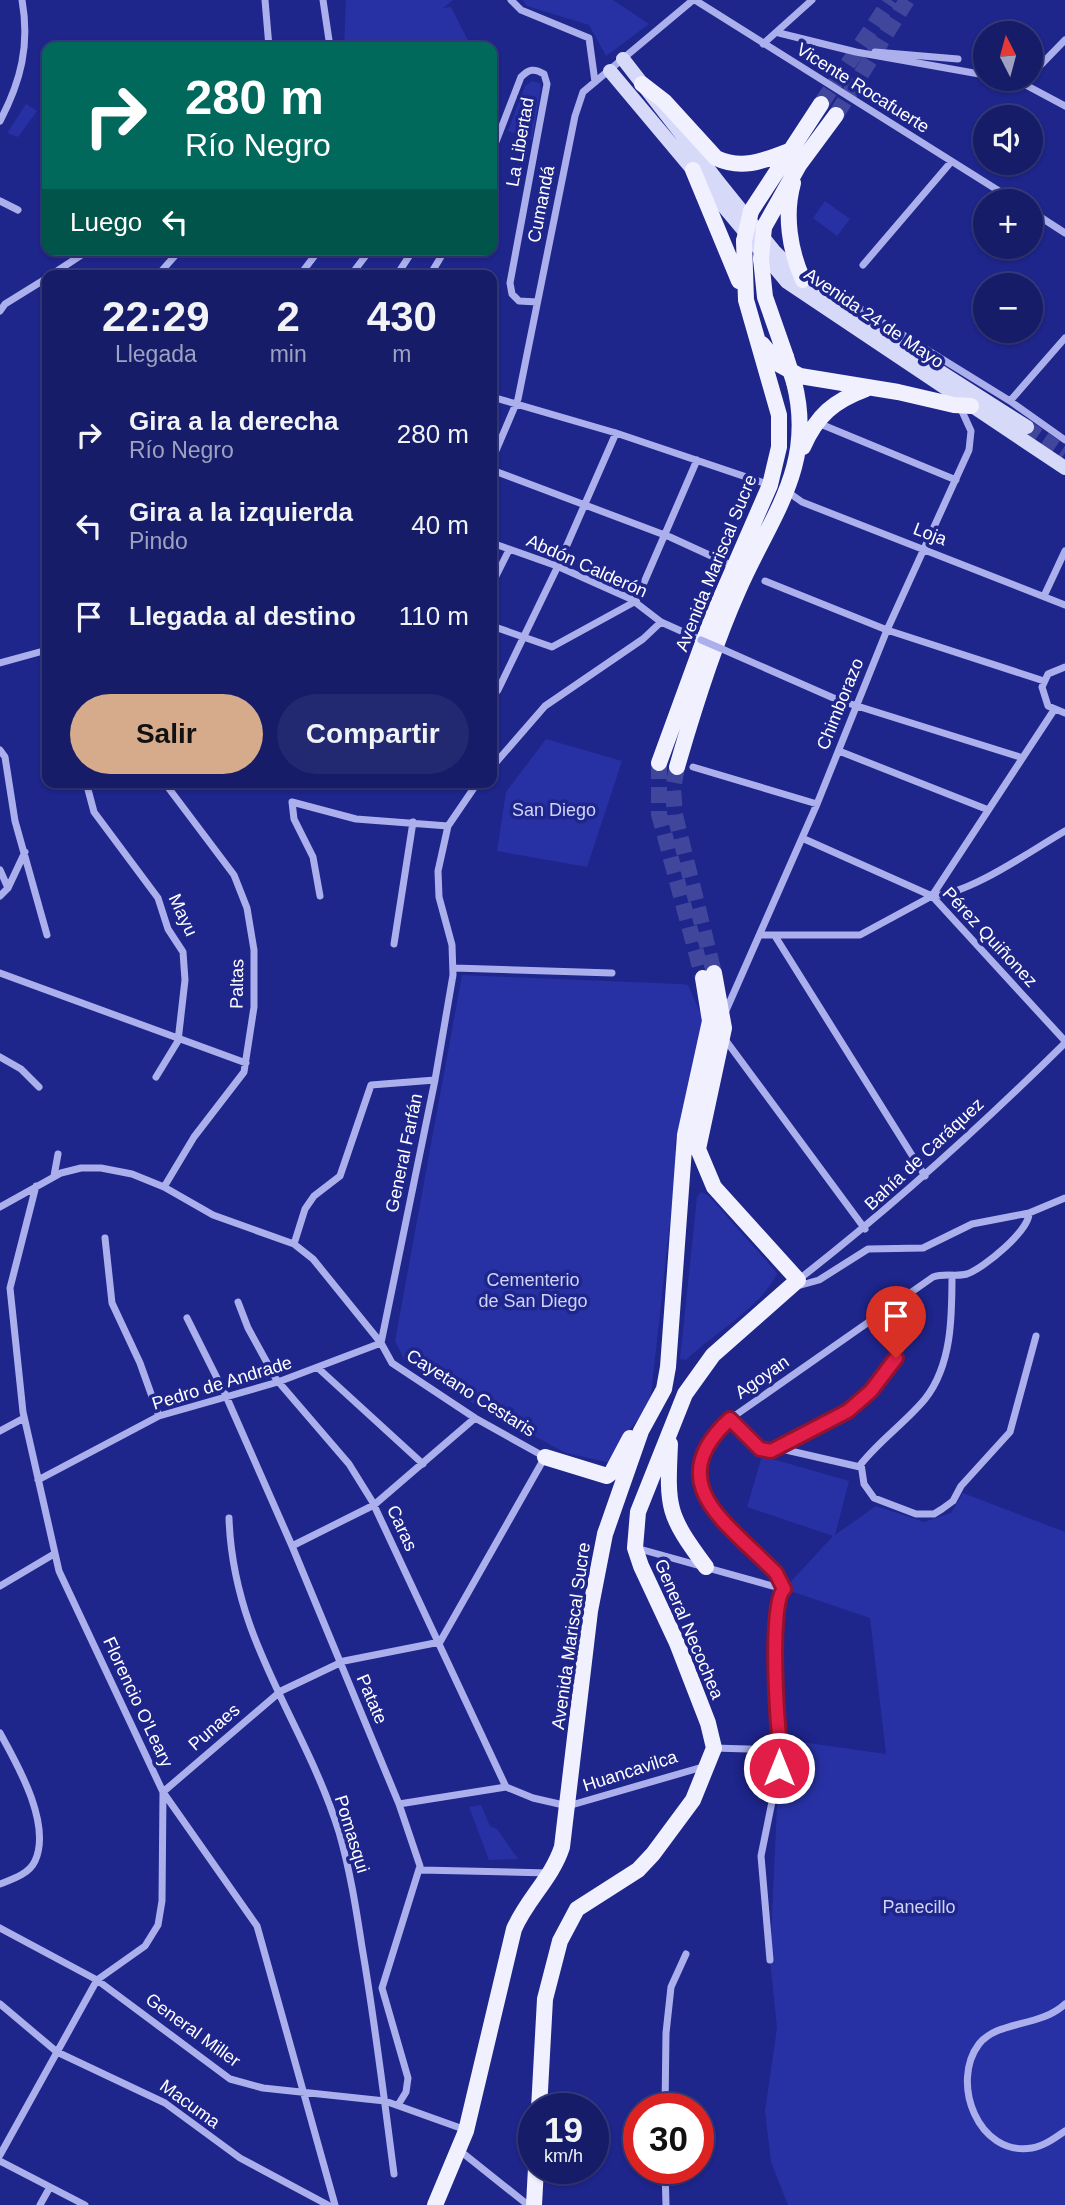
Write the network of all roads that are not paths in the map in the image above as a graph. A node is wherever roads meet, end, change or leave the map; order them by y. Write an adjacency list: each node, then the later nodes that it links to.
1 (22, 0): 24 (street)
2 (265, 0): 9 (street)
3 (323, 0): 10 (street)
4 (511, 0): 18 (street)
5 (694, 0): 11 (street, Vicente Rocafuerte); 13 (street, Cumandá)
6 (812, 0): 7 (street)
7 (779, 33): 11 (street); 12 (street)
8 (1065, 40): 15 (street)
9 (269, 42)
10 (329, 42)
11 (763, 44): 27 (street, Vicente Rocafuerte)
12 (856, 52): 14 (street); 17 (street)
13 (623, 59): 16 (street, Cumandá); 19 (main road, Avenida 24 de Mayo)
14 (958, 59)
15 (1043, 63)
16 (610, 71): 18 (street, Cumandá); 29 (main road, Avenida 24 de Mayo)
17 (973, 73)
18 (595, 82): 47 (street, Cumandá)
19 (642, 84): 26 (main road); 45 (main road, Avenida 24 de Mayo)
20 (1040, 91): 22 (street)
21 (821, 104): 26 (main road, Avenida Mariscal Sucre)
22 (1065, 106)
23 (835, 115): 28 (main road, Avenida Mariscal Sucre)
24 (0, 121)
25 (497, 139): 47 (street, La Libertad)
26 (789, 151): 46 (main road, Avenida Mariscal Sucre, bridge)
27 (951, 162): 30 (street, Vicente Rocafuerte); 39 (street)
28 (799, 164): 45 (main road, Avenida 24 de Mayo); 65 (main road, Avenida Mariscal Sucre, bridge)
29 (693, 170): 46 (main road); 51 (main road, Avenida 24 de Mayo)
30 (995, 189)
31 (0, 201): 32 (street)
32 (18, 210)
33 (1043, 219): 34 (street)
34 (1065, 233)
35 (80, 256): 40 (street)
36 (175, 256): 41 (street)
37 (314, 256): 42 (street)
38 (365, 256): 43 (street)
39 (863, 265)
40 (58, 270)
41 (163, 270)
42 (304, 270)
43 (355, 270)
44 (42, 280): 48 (street)
45 (809, 284): 55 (street, Avenida 24 de Mayo); 60 (main road, Avenida 24 de Mayo)
46 (746, 300): 49 (main road, Avenida Mariscal Sucre)
47 (537, 302): 56 (street, Cumandá)
48 (0, 311)
49 (756, 333): 52 (main road); 69 (main road, Avenida Mariscal Sucre)
50 (1065, 338): 55 (street)
51 (934, 381): 54 (main road); 58 (main road, Avenida 24 de Mayo)
52 (866, 389): 54 (main road); 59 (main road)
53 (497, 398): 56 (street)
54 (938, 400): 57 (main road)
55 (1010, 401): 62 (street, Avenida 24 de Mayo)
56 (517, 403): 61 (street); 63 (street, Cumandá)
57 (954, 405): 58 (main road); 68 (street, Chimborazo)
58 (971, 405): 66 (main road, Avenida 24 de Mayo)
59 (816, 422): 65 (main road); 68 (street)
60 (1027, 427)
61 (616, 433): 64 (street); 71 (street)
62 (1065, 440)
63 (497, 449)
64 (696, 460): 69 (street); 72 (street)
65 (796, 465): 70 (main road, Avenida Mariscal Sucre)
66 (1065, 468)
67 (497, 472): 71 (street)
68 (956, 480): 74 (street, Chimborazo)
69 (770, 485): 100 (main road, Avenida Mariscal Sucre)
70 (786, 490): 74 (street, Loja); 101 (main road, Avenida Mariscal Sucre)
71 (585, 505): 72 (street); 78 (street)
72 (666, 536): 77 (street); 82 (street)
73 (497, 545): 75 (street, Abdón Calderón)
74 (923, 548): 81 (street, Loja); 86 (street, Chimborazo)
75 (509, 550): 78 (street, Abdón Calderón); 79 (street)
76 (1065, 551): 81 (street)
77 (731, 565)
78 (557, 566): 82 (street, Abdón Calderón); 87 (street)
79 (497, 574)
80 (765, 581): 86 (street)
81 (1044, 596): 83 (street, Loja)
82 (636, 601): 84 (street, Abdón Calderón); 87 (street)
83 (1065, 605)
84 (661, 622): 93 (street, Abdón Calderón, bridge); 99 (street)
85 (497, 628): 87 (street)
86 (887, 630): 91 (street); 93 (street, Chimborazo)
87 (522, 637): 92 (street)
88 (42, 651): 89 (street)
89 (0, 663)
90 (1065, 667): 91 (street)
91 (1044, 681): 94 (street)
92 (497, 684)
93 (857, 706): 97 (street, Chimborazo); 98 (street, Abdón Calderón)
94 (1054, 710): 95 (street); 98 (street)
95 (1065, 713)
96 (0, 750): 111 (street)
97 (839, 751): 105 (street, Chimborazo); 106 (street)
98 (1020, 757): 106 (street)
99 (497, 761)
100 (659, 763)
101 (685, 767): 105 (street)
102 (88, 788): 126 (street, Mayu)
103 (169, 788): 129 (street, Paltas)
104 (474, 788): 108 (street)
105 (817, 804): 110 (street, Chimborazo)
106 (986, 809): 114 (street)
107 (413, 822): 108 (street); 116 (street); 120 (street)
108 (448, 826): 121 (street, General Farfán)
109 (1065, 831): 114 (street)
110 (802, 838): 114 (street, Pérez Quiñonez); 118 (street, Chimborazo)
111 (25, 848): 113 (street); 117 (street)
112 (0, 870): 113 (street)
113 (8, 888): 115 (street)
114 (932, 895): 119 (street); 127 (street, Pérez Quiñonez)
115 (0, 896)
116 (320, 896)
117 (47, 935)
118 (760, 935): 119 (street); 124 (street, Chimborazo)
119 (775, 936): 135 (street)
120 (394, 944)
121 (454, 968): 123 (street); 131 (street, General Farfán)
122 (0, 973): 126 (street)
123 (612, 973)
124 (722, 1019): 125 (main road, Avenida Mariscal Sucre); 136 (main road, Avenida Mariscal Sucre)
125 (723, 1036): 139 (main road, Avenida Mariscal Sucre); 143 (street)
126 (178, 1037): 129 (street); 130 (street, Mayu)
127 (1065, 1042): 135 (street, Bahía de Caráquez)
128 (0, 1057): 132 (street)
129 (246, 1063): 138 (street, Paltas)
130 (156, 1077)
131 (435, 1080): 145 (street); 152 (street, General Farfán)
132 (39, 1087)
133 (58, 1154): 134 (street)
134 (54, 1176): 137 (street, Cayetano Cestaris); 138 (street, Cayetano Cestaris)
135 (925, 1176): 143 (street, Bahía de Caráquez)
136 (684, 1181): 139 (main road); 161 (main road, Avenida Mariscal Sucre)
137 (36, 1186): 141 (street, Cayetano Cestaris); 157 (street, Florencio O'Leary)
138 (164, 1187): 145 (street, Cayetano Cestaris)
139 (714, 1187): 147 (main road)
140 (1064, 1198): 142 (street)
141 (0, 1207)
142 (1029, 1213): 146 (street, Agoyan); 147 (street)
143 (865, 1229): 147 (street, Bahía de Caráquez)
144 (105, 1238): 156 (street)
145 (294, 1244): 152 (street, Cayetano Cestaris)
146 (952, 1275): 149 (street, Agoyan); 166 (street)
147 (798, 1280): 162 (main road, General Necochea)
148 (238, 1302): 154 (street, Caras)
149 (885, 1309): 159 (street, Agoyan); 163 (street)
150 (187, 1318): 155 (street, Patate)
151 (1036, 1336): 166 (street)
152 (381, 1343): 153 (street, Pedro de Andrade); 158 (street, Cayetano Cestaris)
153 (318, 1368): 154 (street, Pedro de Andrade); 165 (street)
154 (278, 1382): 155 (street, Pedro de Andrade); 168 (street, Caras)
155 (226, 1396): 156 (street, Pedro de Andrade); 170 (street, Patate)
156 (159, 1416): 167 (street, Pedro de Andrade)
157 (24, 1418): 160 (street); 167 (street, Florencio O'Leary)
158 (475, 1418): 164 (street, Cayetano Cestaris); 165 (street)
159 (730, 1419): 163 (street); 175 (street, Agoyan)
160 (0, 1431)
161 (641, 1431): 164 (main road); 186 (main road, Avenida Mariscal Sucre)
162 (670, 1435): 171 (main road, General Necochea); 173 (main road)
163 (771, 1451): 166 (street)
164 (545, 1457): 176 (street)
165 (423, 1464): 168 (street)
166 (860, 1466)
167 (38, 1480): 172 (street, Florencio O'Leary)
168 (374, 1505): 170 (street); 176 (street, Caras)
169 (229, 1518): 178 (street, Pomasqui)
170 (292, 1545): 177 (street, Patate)
171 (635, 1548): 173 (street); 180 (main road, General Necochea)
172 (54, 1554): 174 (street); 184 (street, Florencio O'Leary)
173 (706, 1567): 175 (street)
174 (0, 1586)
175 (784, 1589): 181 (street)
176 (440, 1642): 177 (street, Punaes); 183 (street, Caras)
177 (339, 1663): 178 (street, Punaes); 185 (street, Patate)
178 (278, 1694): 184 (street, Punaes); 195 (street, Pomasqui)
179 (0, 1733): 189 (street)
180 (714, 1748): 181 (street); 182 (main road)
181 (775, 1750): 192 (street)
182 (708, 1765): 186 (street, Huancavilca); 200 (main road)
183 (506, 1787): 185 (street, Huancavilca); 186 (street, Huancavilca)
184 (163, 1793): 193 (street); 199 (street, Florencio O'Leary)
185 (399, 1804): 187 (street, Patate)
186 (568, 1806): 188 (main road, Avenida Mariscal Sucre)
187 (421, 1870): 188 (street); 194 (street)
188 (552, 1873): 204 (main road, Avenida Mariscal Sucre)
189 (0, 1884)
190 (0, 1928): 193 (street, General Miller)
191 (685, 1954): 201 (street)
192 (770, 1960)
193 (97, 1979): 198 (street); 199 (street, General Miller)
194 (382, 1988): 195 (street); 203 (street)
195 (370, 1991): 202 (street, Pomasqui)
196 (0, 2004): 198 (street, Macuma)
197 (1065, 2004): 205 (street)
198 (57, 2052): 207 (street); 215 (street, Macuma)
199 (302, 2091): 202 (street, General Miller); 216 (street, Florencio O'Leary)
200 (540, 2093)
201 (665, 2093)
202 (385, 2101): 203 (street, General Miller); 209 (street, Pomasqui)
203 (398, 2105): 204 (street, General Miller)
204 (466, 2131): 206 (main road, Avenida Mariscal Sucre)
205 (1065, 2131)
206 (459, 2150): 217 (main road, Avenida Mariscal Sucre); 218 (street)
207 (0, 2155)
208 (0, 2161): 212 (street)
209 (394, 2174)
210 (535, 2184): 219 (main road)
211 (665, 2184): 220 (street)
212 (50, 2187): 213 (street); 214 (street)
213 (40, 2205)
214 (85, 2205)
215 (328, 2205)
216 (335, 2205)
217 (435, 2205)
218 (528, 2205)
219 (534, 2205)
220 (666, 2205)

